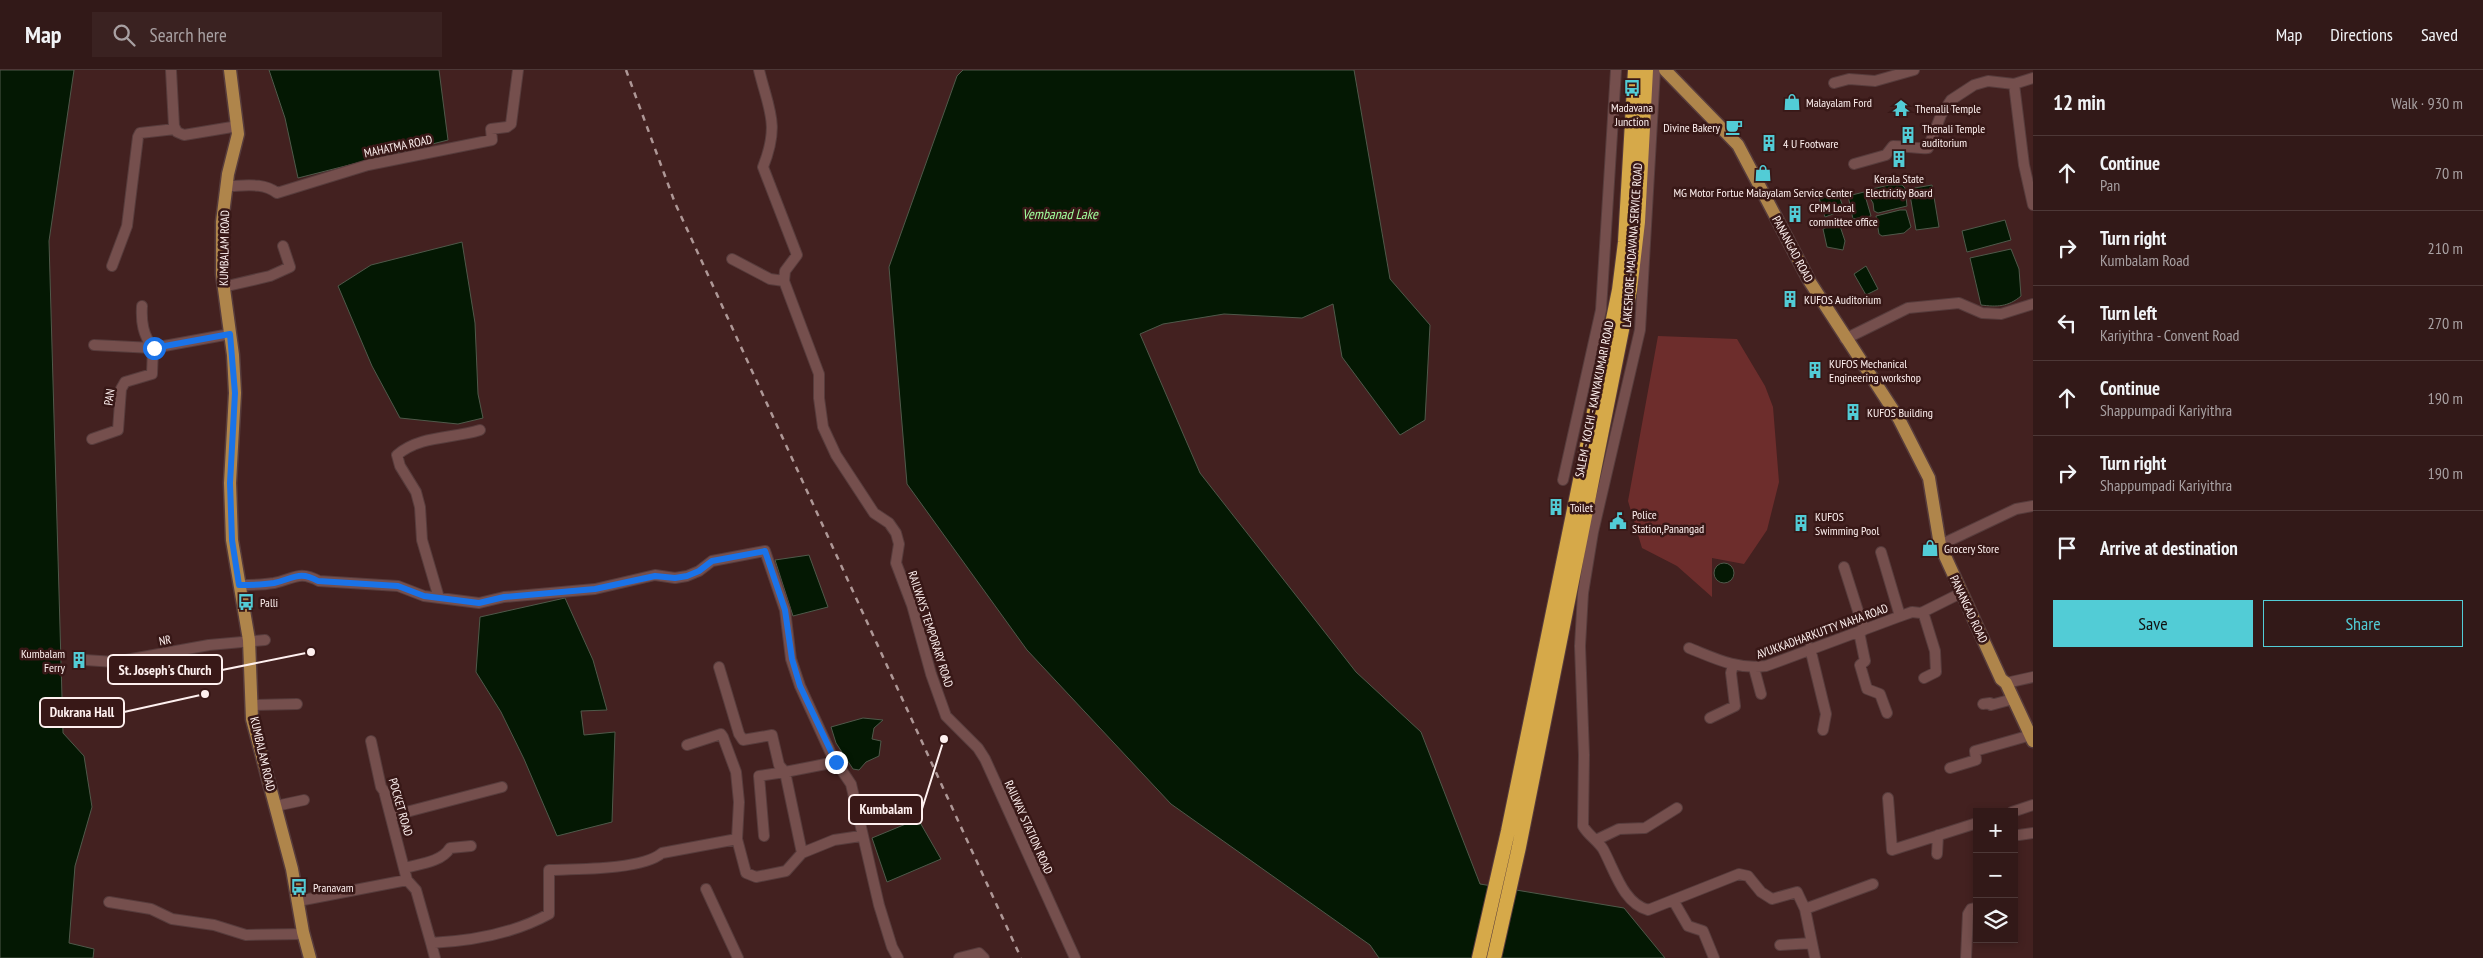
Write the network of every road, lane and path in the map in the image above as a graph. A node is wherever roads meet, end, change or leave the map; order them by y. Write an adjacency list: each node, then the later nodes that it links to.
1 (171, 70): 15 (street)
2 (230, 70): 14 (main road, KUMBALAM ROAD)
3 (518, 70): 17 (street, MAHATMA ROAD)
4 (759, 70): 22 (street)
5 (1616, 70): 32 (street)
6 (1635, 70): 108 (highway, SALEM - KOCHI - KANYAKUMARI ROAD)
7 (1646, 70): 109 (highway, SALEM - KOCHI - KANYAKUMARI ROAD)
8 (1655, 70): 84 (street, LAKESHORE-MADAVANA SERVICE ROAD)
9 (1666, 70): 27 (main road, PANANGAD ROAD)
10 (1914, 70): 12 (street)
11 (2033, 78): 13 (street)
12 (1834, 83)
13 (2014, 84): 16 (street); 18 (street)
14 (238, 126): 15 (street); 17 (main road, KUMBALAM ROAD)
15 (175, 128): 21 (street)
16 (1854, 164)
17 (227, 186): 23 (main road, KUMBALAM ROAD)
18 (2033, 204)
19 (283, 246): 23 (street)
20 (732, 259): 22 (street)
21 (112, 266)
22 (784, 281): 60 (street, RAILWAYS TEMPORARY ROAD)
23 (223, 286): 26 (main road, KUMBALAM ROAD)
24 (2033, 304): 27 (street)
25 (142, 306): 29 (street)
26 (230, 334): 29 (street); 37 (main road, KUMBALAM ROAD)
27 (1845, 339): 34 (main road, PANANGAD ROAD)
28 (94, 345): 29 (street)
29 (154, 348): 31 (street, PAN)
30 (480, 430): 39 (street)
31 (92, 439)
32 (1563, 480)
33 (2033, 506): 34 (street)
34 (1940, 545): 38 (main road, PANANGAD ROAD)
35 (1881, 552): 41 (street)
36 (1844, 567): 42 (street)
37 (239, 585): 39 (street); 43 (main road, KUMBALAM ROAD)
38 (1961, 593): 40 (street, AVUKKADHARKUTTY NAHA ROAD); 53 (main road, PANANGAD ROAD)
39 (439, 598): 66 (street)
40 (1923, 612): 41 (street, AVUKKADHARKUTTY NAHA ROAD); 52 (street)
41 (1900, 616): 42 (street, AVUKKADHARKUTTY NAHA ROAD)
42 (1862, 631): 46 (street, AVUKKADHARKUTTY NAHA ROAD); 59 (street)
43 (249, 640): 44 (street, NR); 47 (street, NR); 58 (main road, KUMBALAM ROAD)
44 (265, 640)
45 (1688, 648): 48 (street, AVUKKADHARKUTTY NAHA ROAD)
46 (1810, 648): 50 (street, AVUKKADHARKUTTY NAHA ROAD); 62 (street)
47 (86, 660)
48 (1733, 665): 50 (street, AVUKKADHARKUTTY NAHA ROAD); 61 (street)
49 (719, 668): 68 (street)
50 (1754, 668): 54 (street)
51 (2033, 677): 53 (street)
52 (1924, 678)
53 (2006, 683): 55 (main road, PANANGAD ROAD)
54 (1761, 694)
55 (2014, 699): 57 (street); 63 (main road, PANANGAD ROAD)
56 (298, 704): 58 (street)
57 (1983, 704)
58 (253, 705): 73 (main road, KUMBALAM ROAD)
59 (1887, 713)
60 (946, 716): 107 (street, RAILWAY STATION ROAD)
61 (1710, 718)
62 (1823, 730)
63 (2032, 738): 67 (street)
64 (371, 741): 76 (street, POCKET ROAD)
65 (687, 746): 83 (street)
66 (836, 762): 68 (street); 82 (street)
67 (1950, 768)
68 (785, 772): 81 (street); 86 (street)
69 (502, 787): 76 (street)
70 (1888, 798): 79 (street)
71 (304, 800): 73 (street)
72 (2033, 805): 75 (street)
73 (276, 806): 93 (main road, KUMBALAM ROAD)
74 (1677, 808): 84 (street)
75 (2018, 810)
76 (391, 816): 88 (street, POCKET ROAD)
77 (1973, 824): 79 (street)
78 (2033, 833): 80 (street)
79 (1938, 835): 87 (street)
80 (2019, 835)
81 (764, 836)
82 (861, 836): 86 (street); 104 (street)
83 (737, 839): 86 (street); 98 (street)
84 (1596, 840): 92 (street, LAKESHORE-MADAVANA SERVICE ROAD)
85 (471, 846): 88 (street)
86 (802, 853)
87 (1937, 854)
88 (404, 868): 89 (street, POCKET ROAD)
89 (407, 880): 93 (street); 98 (street, POCKET ROAD)
90 (1873, 884): 95 (street)
91 (706, 889): 103 (street)
92 (1673, 900): 95 (street, LAKESHORE-MADAVANA SERVICE ROAD); 110 (street)
93 (298, 901): 97 (main road, KUMBALAM ROAD)
94 (109, 902): 97 (street)
95 (1805, 909): 99 (street)
96 (1973, 909): 112 (street)
97 (304, 934): 101 (main road, KUMBALAM ROAD)
98 (431, 943): 102 (street, POCKET ROAD)
99 (1812, 943): 100 (street); 111 (street)
100 (1780, 945)
101 (310, 958)
102 (435, 958)
103 (738, 958)
104 (898, 958)
105 (959, 958): 106 (street)
106 (984, 958)
107 (1075, 958)
108 (1479, 958)
109 (1494, 958)
110 (1714, 958)
111 (1815, 958)
112 (1966, 958)

